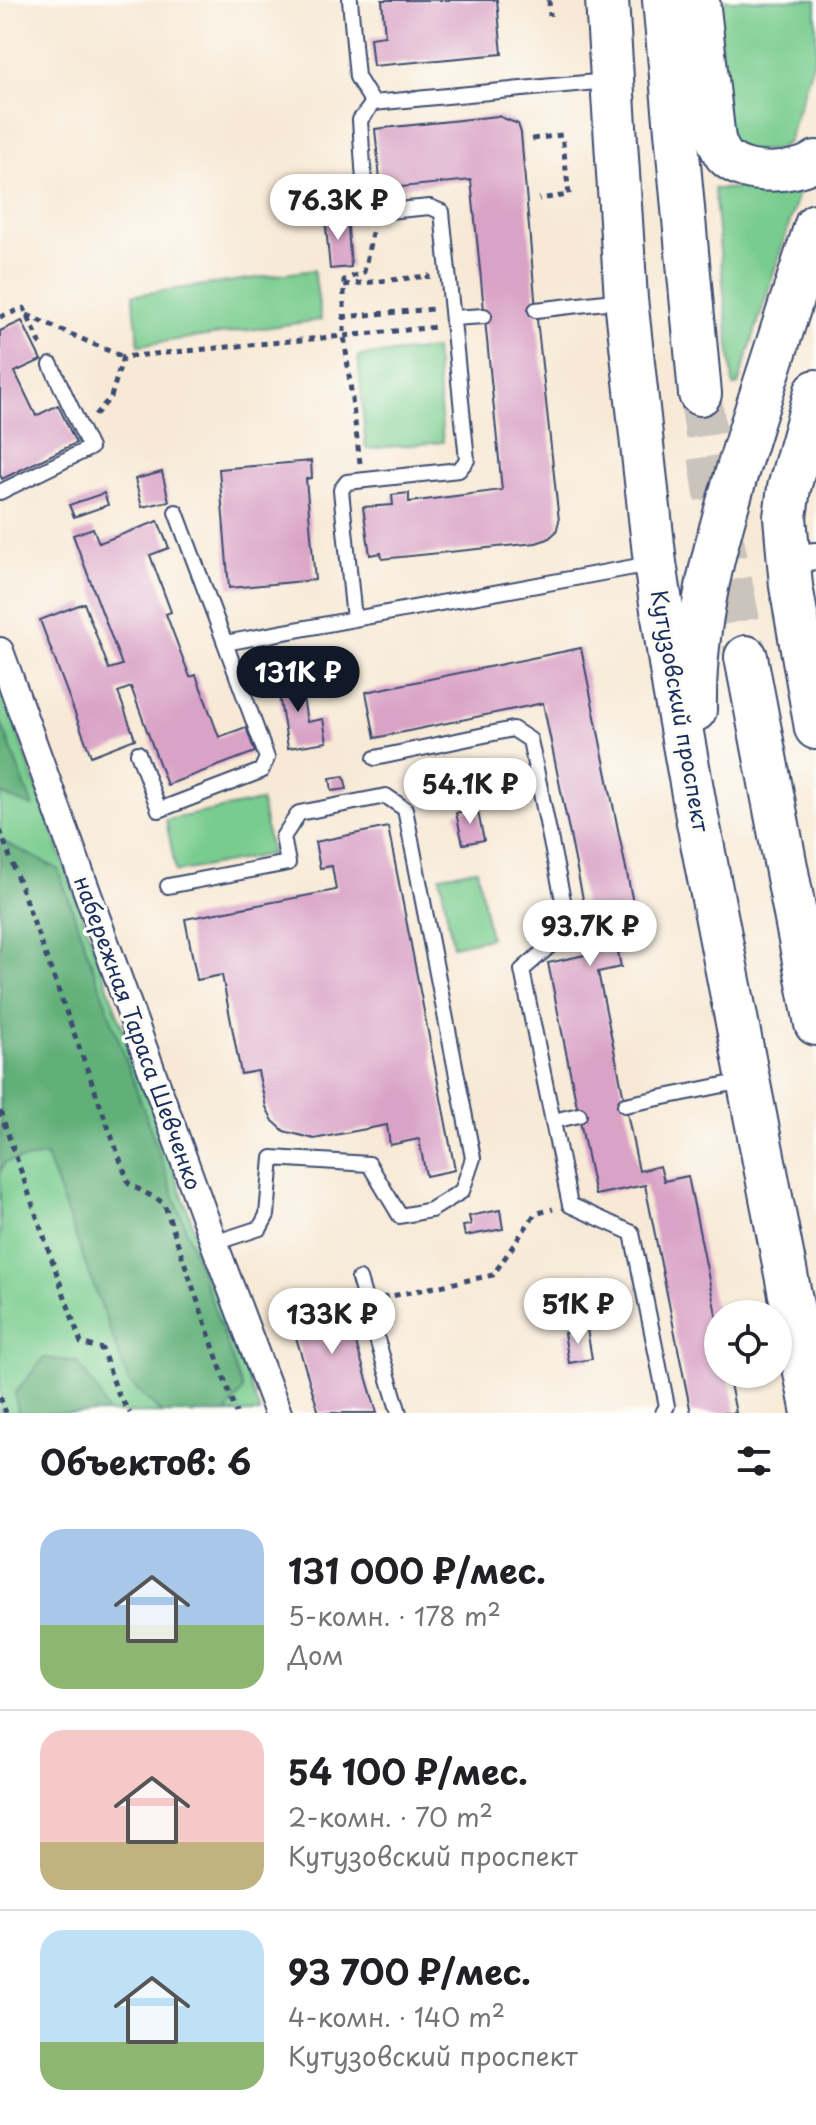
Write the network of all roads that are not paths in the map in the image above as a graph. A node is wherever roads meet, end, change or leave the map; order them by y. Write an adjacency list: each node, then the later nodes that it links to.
1 (350, 0): 6 (lane)
2 (607, 0): 5 (main road, Кутузовский проспект)
3 (664, 0): 15 (main road)
4 (700, 0): 7 (street)
5 (613, 81): 6 (lane); 9 (main road, Кутузовский проспект)
6 (373, 103): 12 (lane)
7 (816, 160)
8 (816, 225): 27 (main road)
9 (626, 299): 10 (lane); 19 (main road, Кутузовский проспект)
10 (536, 310)
11 (484, 316): 12 (lane)
12 (453, 317): 20 (lane)
13 (51, 365): 16 (lane)
14 (816, 391): 18 (main road)
15 (700, 394)
16 (0, 492)
17 (176, 512): 21 (lane)
18 (802, 557): 24 (main road)
19 (655, 563): 20 (lane); 27 (main road, Кутузовский проспект)
20 (354, 619): 21 (lane)
21 (225, 643): 25 (lane)
22 (0, 651): 34 (street, набережная Тараса Шевченко)
23 (746, 657): 29 (main road)
24 (816, 728)
25 (138, 753)
26 (375, 758): 33 (lane)
27 (698, 822): 30 (main road, Кутузовский проспект)
28 (168, 886): 34 (lane)
29 (816, 1024)
30 (747, 1080): 31 (lane); 39 (main road, Кутузовский проспект)
31 (625, 1105)
32 (579, 1115): 33 (lane)
33 (553, 1121): 38 (lane)
34 (214, 1243): 36 (street, набережная Тараса Шевченко)
35 (359, 1279): 37 (lane)
36 (278, 1413)
37 (399, 1413)
38 (663, 1413)
39 (813, 1413)

